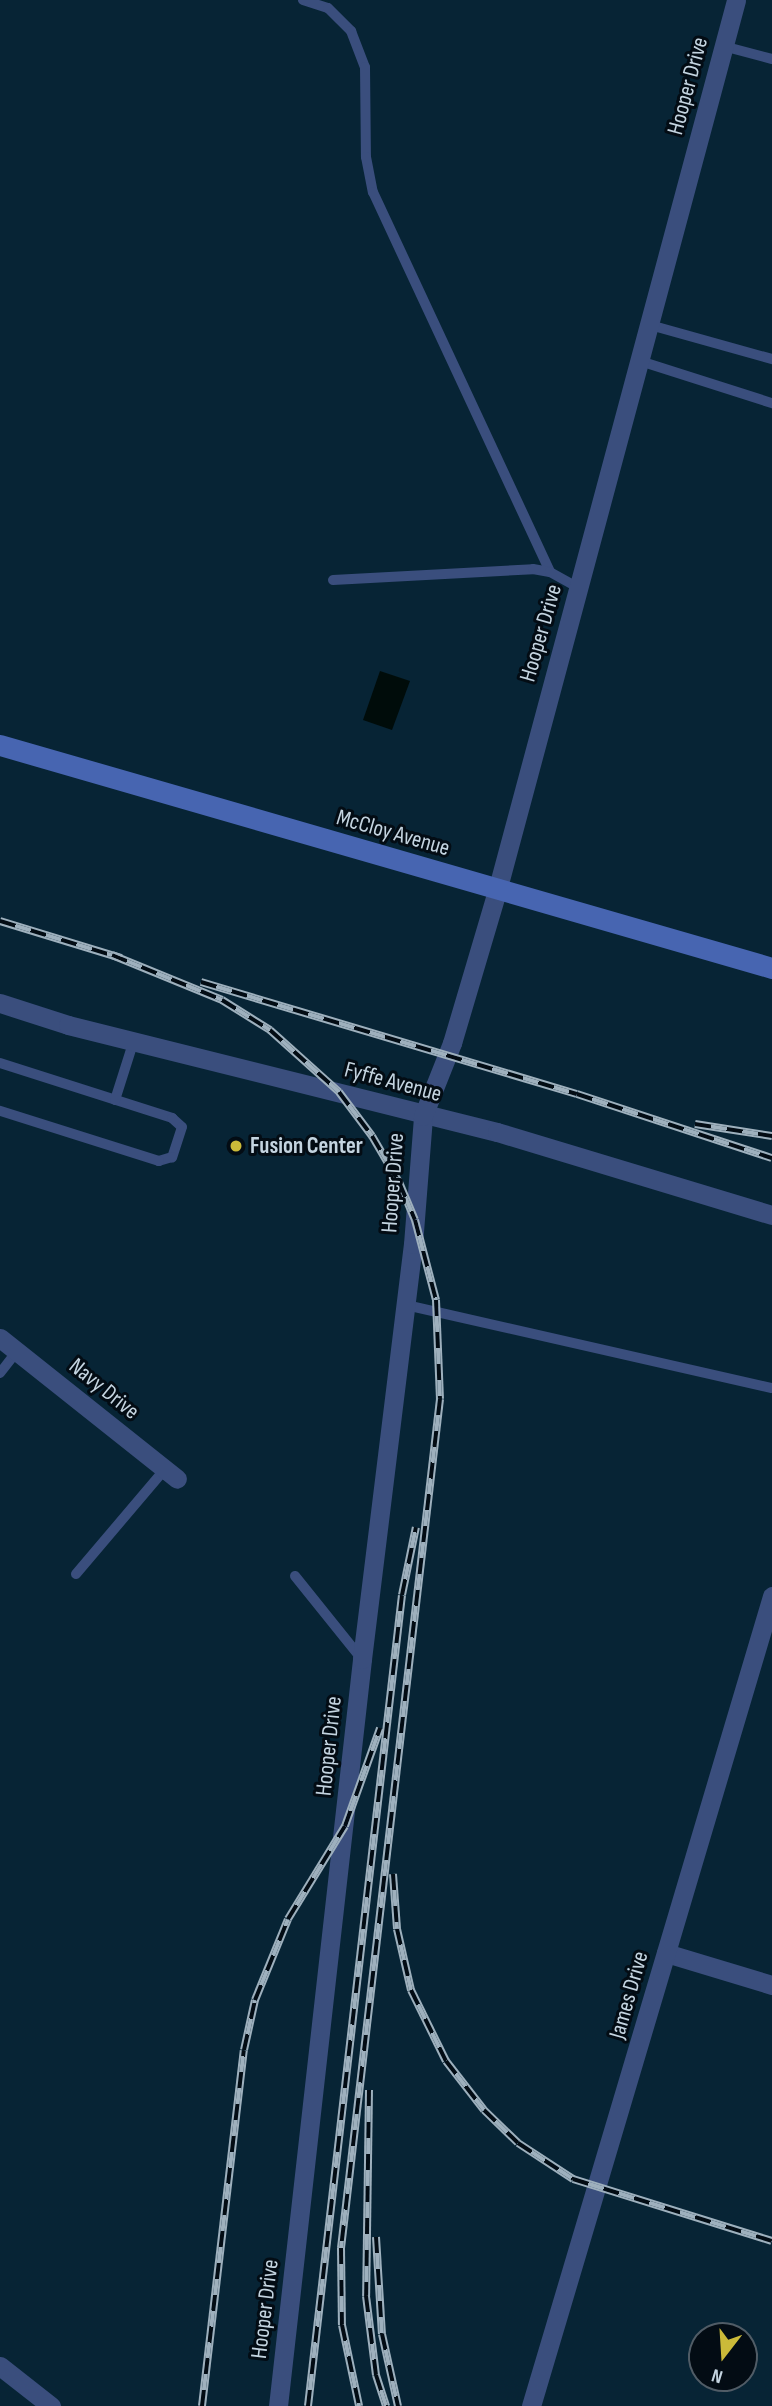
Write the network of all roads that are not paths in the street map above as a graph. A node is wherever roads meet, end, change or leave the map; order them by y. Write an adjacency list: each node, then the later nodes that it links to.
1 (303, 0): 9 (lane)
2 (736, 0): 3 (street, Hooper Drive)
3 (723, 46): 4 (lane); 5 (street, Hooper Drive)
4 (772, 60)
5 (650, 325): 6 (lane); 7 (street, Hooper Drive)
6 (772, 359)
7 (640, 361): 8 (lane); 11 (street, Hooper Drive)
8 (772, 403)
9 (550, 572): 10 (lane); 11 (lane)
10 (333, 580)
11 (579, 589): 13 (street, Hooper Drive)
12 (0, 745): 13 (street, McCloy Avenue)
13 (497, 891): 14 (street, McCloy Avenue); 20 (street, Hooper Drive)
14 (772, 968)
15 (0, 1003): 16 (street, Fyffe Avenue)
16 (134, 1040): 18 (lane); 20 (street, Fyffe Avenue)
17 (0, 1063): 18 (lane)
18 (115, 1100): 19 (lane)
19 (0, 1111)
20 (423, 1116): 21 (street, Fyffe Avenue); 22 (street, Hooper Drive)
21 (772, 1215)
22 (406, 1305): 26 (lane); 31 (street, Hooper Drive)
23 (0, 1338): 24 (street, Navy Drive)
24 (17, 1351): 25 (lane); 27 (street, Navy Drive)
25 (0, 1373)
26 (772, 1388)
27 (171, 1474): 28 (lane)
28 (76, 1574)
29 (295, 1576): 31 (lane)
30 (772, 1597): 32 (street, James Drive)
31 (362, 1659): 36 (street, Hooper Drive)
32 (666, 1954): 33 (street); 37 (street, James Drive)
33 (772, 1985)
34 (0, 2365): 35 (street)
35 (51, 2406)
36 (278, 2406)
37 (531, 2406)

